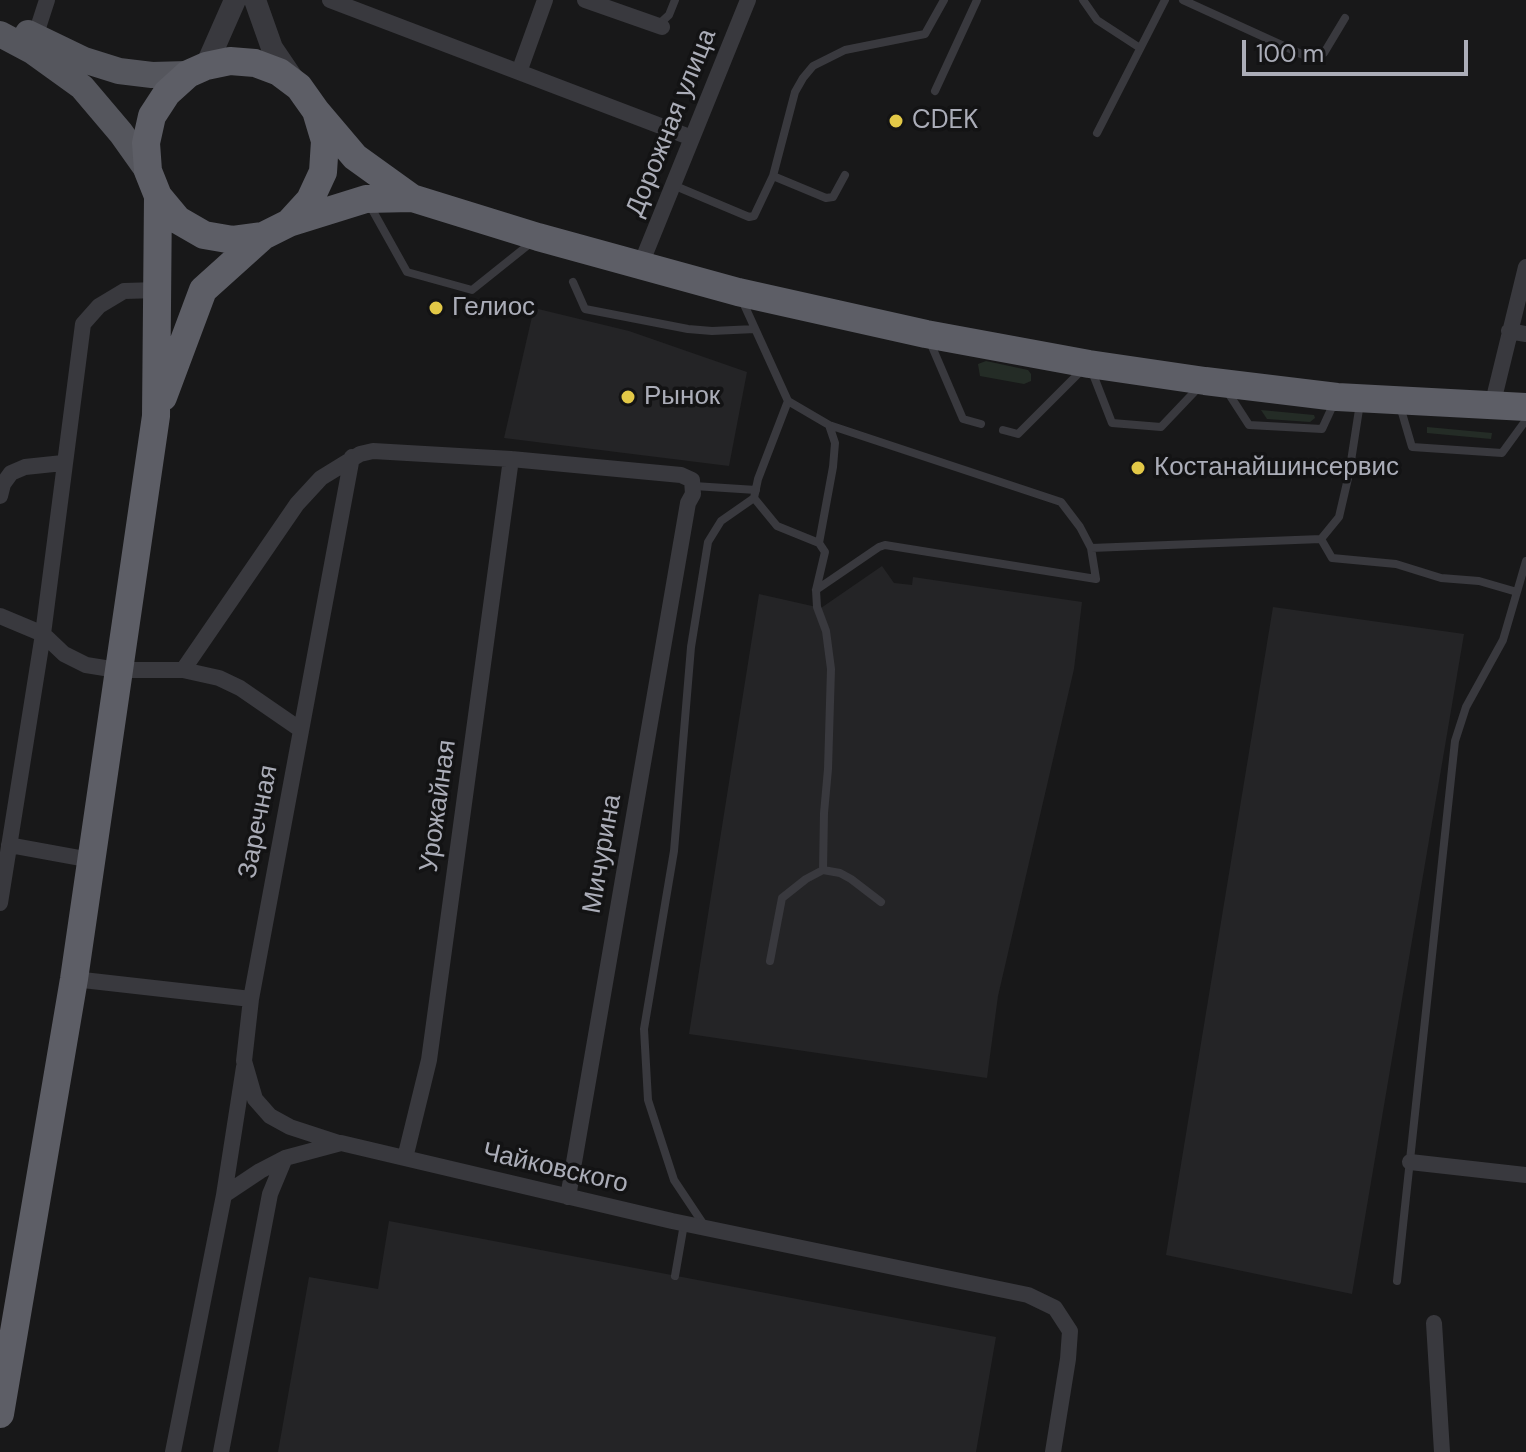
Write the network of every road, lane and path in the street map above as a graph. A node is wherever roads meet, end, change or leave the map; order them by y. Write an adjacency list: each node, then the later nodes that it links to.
1 (47, 0): 18 (street)
2 (235, 0): 20 (street)
3 (255, 0): 22 (street)
4 (330, 0): 21 (street)
5 (545, 0): 21 (street)
6 (585, 0): 16 (street)
7 (675, 0): 16 (lane)
8 (748, 0): 26 (street, Дорожная улица)
9 (944, 0): 28 (lane)
10 (977, 0): 23 (lane)
11 (1083, 0): 19 (lane)
12 (1165, 0): 19 (lane)
13 (1183, 0): 14 (lane)
14 (1345, 18)
15 (0, 19): 18 (main road)
16 (660, 26)
17 (0, 34): 29 (main road)
18 (35, 37): 20 (main road)
19 (1140, 48): 25 (lane)
20 (197, 70): 22 (highway); 29 (highway)
21 (519, 72): 26 (street)
22 (299, 87): 24 (highway)
23 (935, 91)
24 (316, 111): 31 (highway); 33 (highway)
25 (1097, 133)
26 (692, 138): 30 (street, Дорожная улица)
27 (845, 175): 28 (lane)
28 (773, 176): 30 (lane)
29 (153, 184): 34 (highway); 39 (highway)
30 (673, 185): 36 (street, Дорожная улица)
31 (412, 198): 32 (highway); 35 (highway)
32 (366, 199): 33 (highway); 35 (lane)
33 (289, 223): 34 (highway)
34 (263, 236): 51 (highway)
35 (538, 237): 36 (highway)
36 (641, 264): 40 (highway)
37 (1526, 267): 42 (street)
38 (573, 282): 41 (lane)
39 (158, 290): 51 (highway); 58 (street)
40 (738, 292): 41 (lane); 43 (highway)
41 (755, 329): 47 (lane)
42 (1517, 332): 49 (street)
43 (926, 334): 44 (highway); 53 (lane)
44 (1089, 364): 45 (highway); 45 (lane); 55 (lane)
45 (1213, 382): 46 (highway); 46 (lane)
46 (1349, 398): 48 (highway); 62 (lane)
47 (788, 401): 54 (lane); 60 (lane)
48 (1399, 401): 49 (highway); 52 (lane)
49 (1492, 406): 50 (highway)
50 (1526, 407)
51 (156, 416): 70 (highway)
52 (1526, 420)
53 (981, 424)
54 (829, 425): 63 (lane); 64 (lane)
55 (1003, 430)
56 (352, 457): 57 (street); 71 (street); 72 (street, Заречная)
57 (511, 459): 59 (street); 84 (street, Урожайная)
58 (63, 463): 61 (street); 69 (street)
59 (694, 486): 60 (lane); 88 (street, Мичурина)
60 (755, 494): 63 (lane); 90 (lane)
61 (0, 496)
62 (1321, 539): 64 (lane); 67 (lane)
63 (819, 543): 66 (lane)
64 (1091, 548): 66 (lane)
65 (1526, 561): 67 (lane)
66 (816, 590): 75 (lane)
67 (1517, 592): 85 (lane)
68 (0, 616): 69 (street)
69 (43, 634): 70 (street); 73 (street)
70 (117, 670): 71 (street); 74 (highway)
71 (183, 670): 72 (street)
72 (301, 730): 80 (street, Заречная)
73 (9, 845): 74 (street); 77 (street)
74 (91, 860): 79 (highway)
75 (823, 870): 76 (lane); 78 (lane)
76 (881, 902)
77 (0, 903)
78 (770, 961)
79 (74, 979): 80 (street); 94 (highway)
80 (251, 999): 81 (street, Заречная)
81 (244, 1061): 82 (street, Заречная); 87 (street)
82 (341, 1143): 83 (street, Чайковского); 84 (street, Чайковского)
83 (285, 1158): 87 (street, Чайковского); 96 (street)
84 (405, 1158): 88 (street, Чайковского)
85 (1410, 1162): 86 (street); 92 (lane)
86 (1526, 1175)
87 (224, 1195): 95 (street)
88 (568, 1197): 89 (street, Чайковского)
89 (684, 1224): 90 (street, Чайковского); 91 (lane)
90 (706, 1228): 97 (street, Чайковского)
91 (675, 1276)
92 (1397, 1281)
93 (1434, 1323): 98 (street)
94 (0, 1414)
95 (173, 1452)
96 (221, 1452)
97 (1053, 1452)
98 (1442, 1452)

